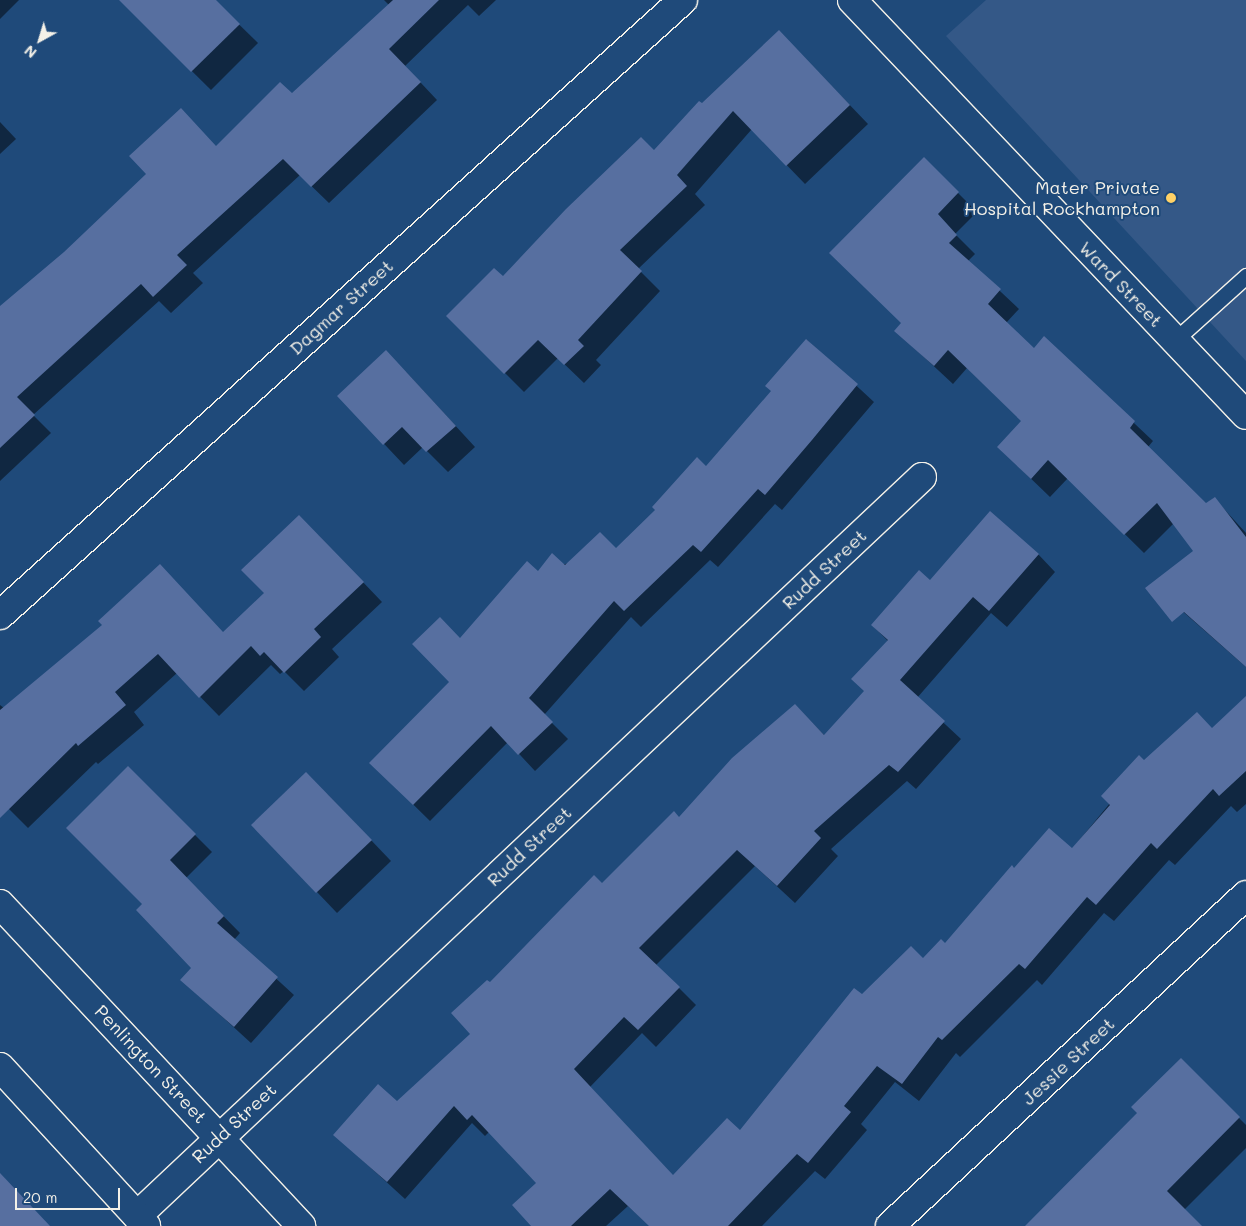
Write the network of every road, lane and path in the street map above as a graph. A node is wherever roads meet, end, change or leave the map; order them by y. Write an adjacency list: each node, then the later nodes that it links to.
1 (683, 0): 7 (street, Dagmar Street)
2 (852, 0): 4 (street, Ward Street)
3 (1246, 276): 4 (lane)
4 (1175, 340): 5 (street, Ward Street)
5 (1246, 415)
6 (922, 476): 11 (street, Rudd Street)
7 (0, 615)
8 (1246, 895): 14 (street, Jessie Street)
9 (0, 904): 11 (street, Penlington Street)
10 (0, 1067): 12 (street)
11 (220, 1136): 12 (street, Rudd Street); 13 (street, Penlington Street)
12 (141, 1221)
13 (301, 1226)
14 (890, 1226)

